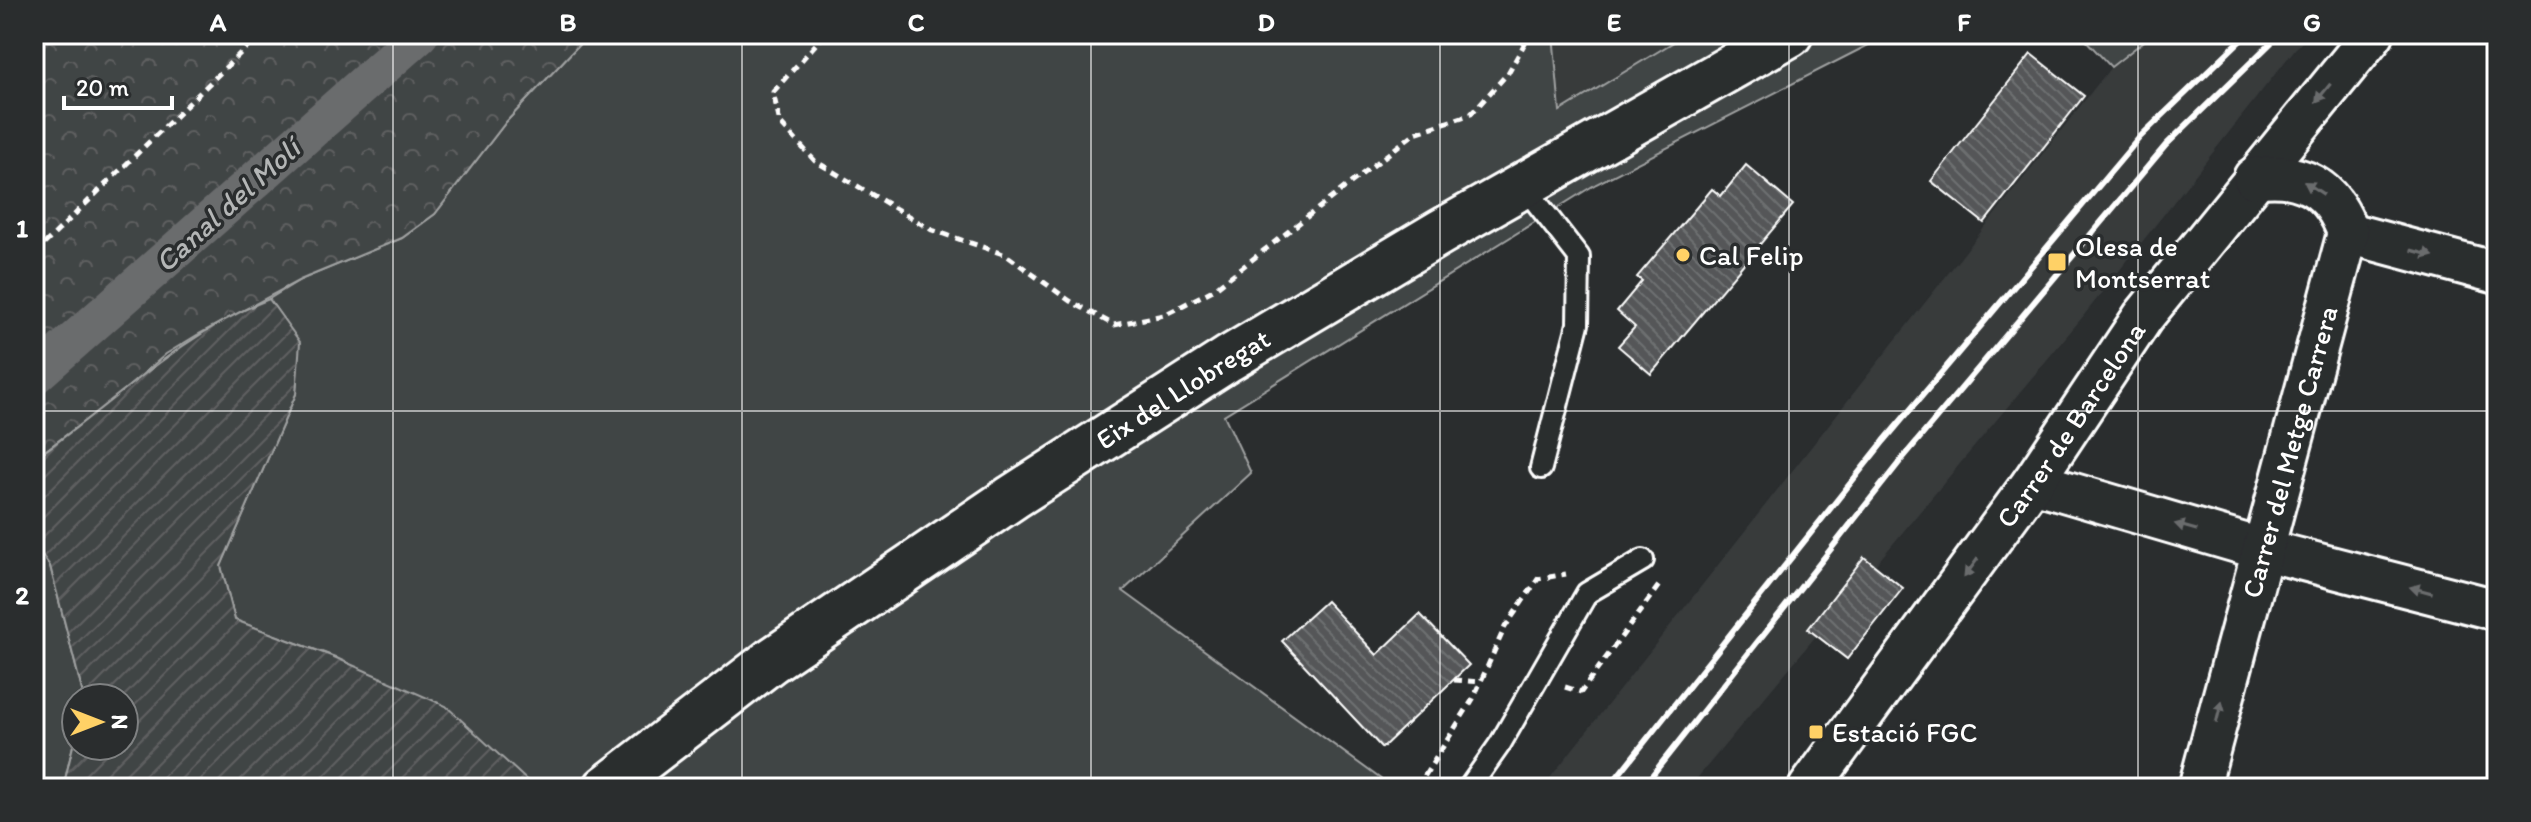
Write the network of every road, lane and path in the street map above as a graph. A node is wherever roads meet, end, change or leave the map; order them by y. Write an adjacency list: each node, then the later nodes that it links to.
1 (260, 34): 9 (path)
2 (825, 34): 3 (path)
3 (1530, 34)
4 (1790, 34): 7 (highway, Eix del Llobregat)
5 (2373, 34): 6 (street, Carrer de Barcelona, one-way to 6)
6 (2254, 178): 8 (street, one-way to 6); 12 (street, Carrer de Barcelona)
7 (1523, 185): 11 (lane); 20 (highway, Eix del Llobregat)
8 (2348, 233): 10 (street, one-way to 10); 13 (street, Carrer del Metge Carrera)
9 (34, 254)
10 (2497, 273)
11 (1541, 468)
12 (2033, 482): 13 (street, one-way to 12); 22 (street, Carrer de Barcelona, one-way to 22)
13 (2261, 549): 16 (street, one-way to 13); 23 (street, Carrer del Metge Carrera, one-way to 13)
14 (1643, 560): 21 (lane)
15 (1663, 580): 19 (path)
16 (2497, 610)
17 (1454, 680): 18 (path)
18 (1481, 682)
19 (1551, 683)
20 (606, 788)
21 (1469, 788)
22 (1809, 788)
23 (2199, 788)

